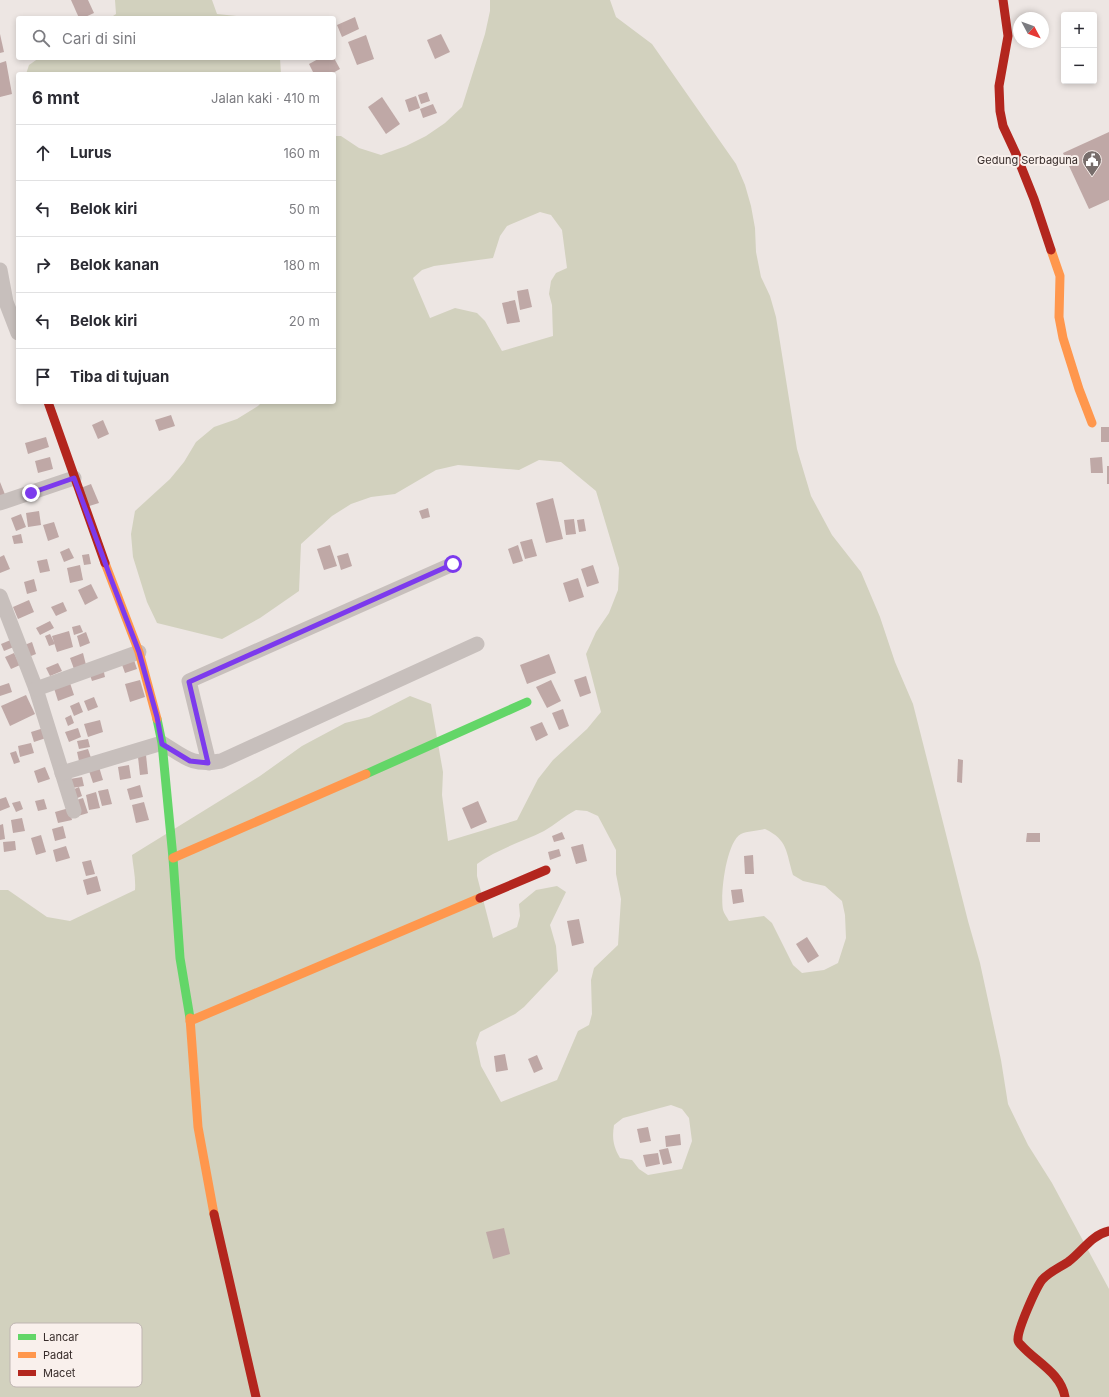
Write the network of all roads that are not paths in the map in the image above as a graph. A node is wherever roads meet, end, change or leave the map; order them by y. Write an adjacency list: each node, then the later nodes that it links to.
1 (1003, 0): 5 (street)
2 (0, 270): 3 (street)
3 (16, 328)
4 (49, 404): 6 (street)
5 (1092, 423)
6 (74, 478): 7 (street); 11 (street)
7 (0, 503)
8 (453, 564): 15 (street)
9 (0, 596): 12 (street)
10 (477, 644): 15 (street)
11 (139, 652): 12 (street); 14 (street)
12 (36, 689): 16 (street)
13 (527, 702): 18 (street)
14 (162, 744): 15 (street); 16 (street); 18 (street)
15 (208, 763)
16 (62, 773): 17 (street)
17 (74, 811)
18 (173, 858): 20 (street)
19 (546, 870): 20 (street)
20 (190, 1022): 22 (street)
21 (1109, 1230): 23 (street)
22 (256, 1397)
23 (1065, 1397)

